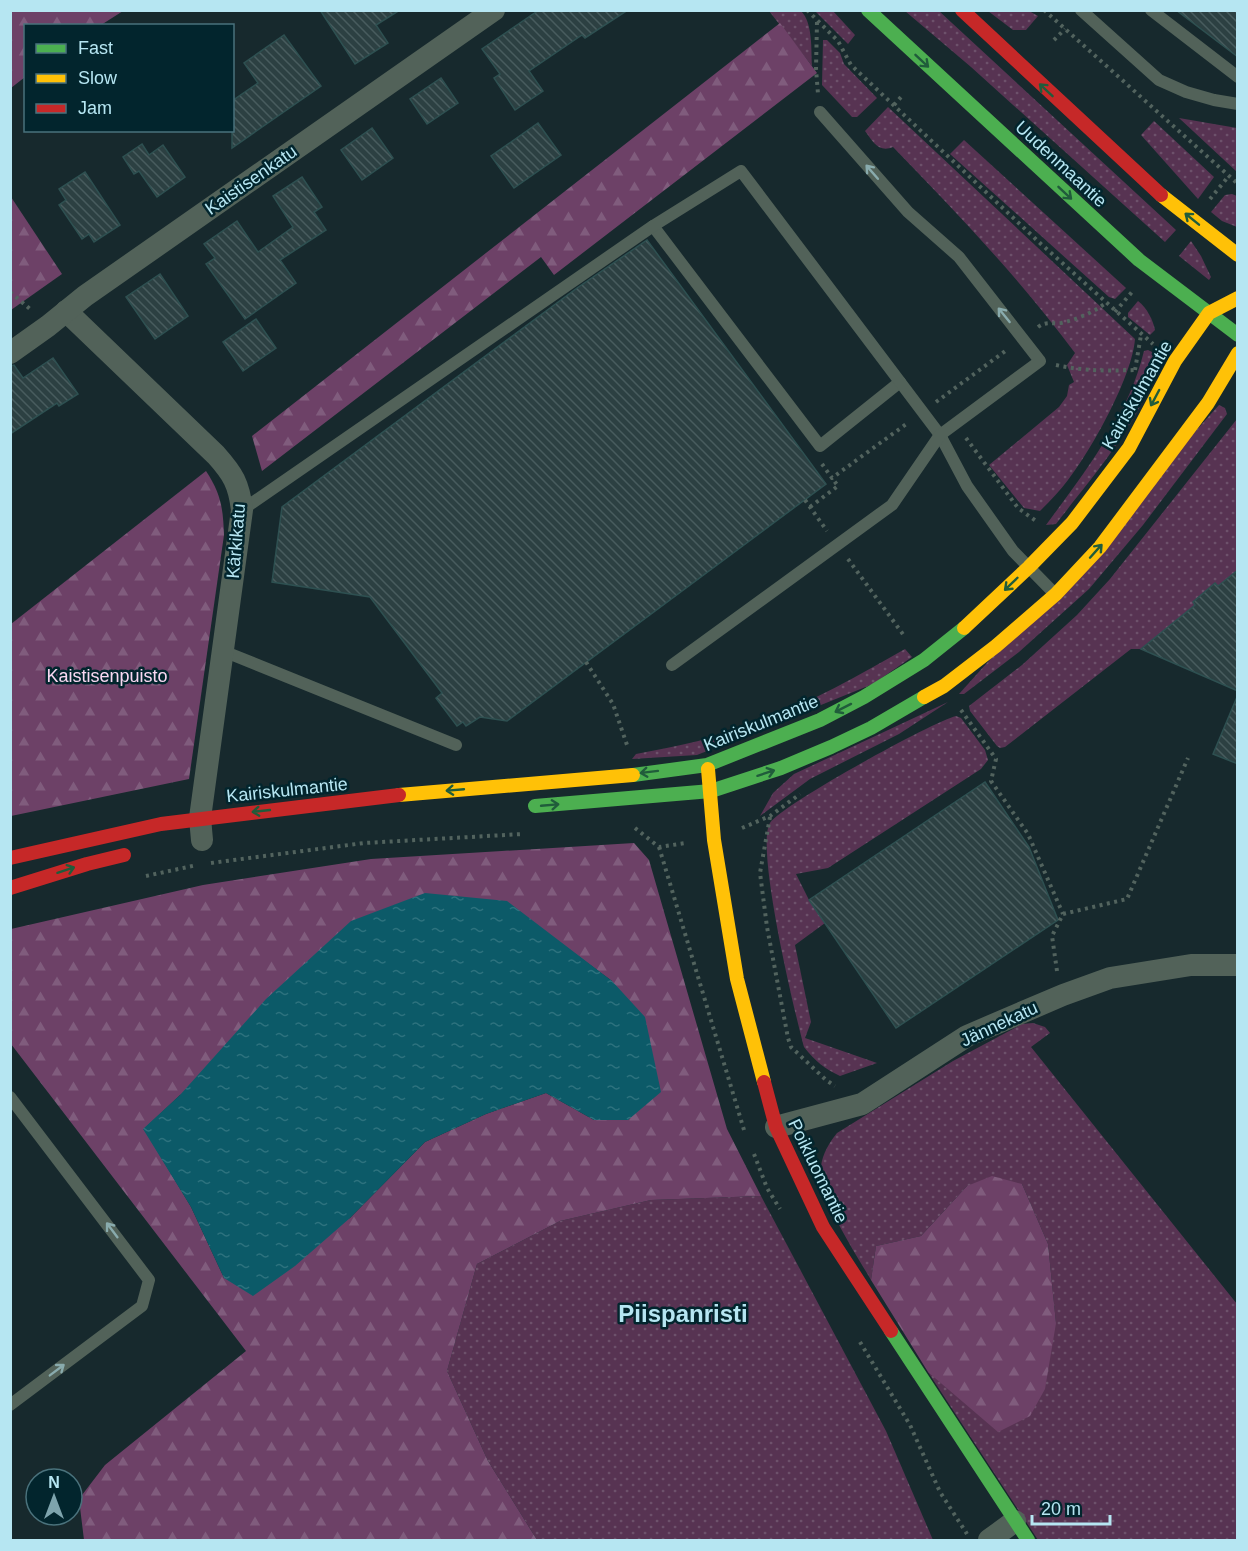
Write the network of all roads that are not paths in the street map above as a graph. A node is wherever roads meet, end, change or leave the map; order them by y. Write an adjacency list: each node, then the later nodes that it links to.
1 (494, 10): 12 (street, Kaistisenkatu)
2 (868, 10): 13 (street, Uudenmaantie, one-way to 13)
3 (962, 10): 10 (street, one-way to 3)
4 (1081, 10): 7 (lane)
5 (1151, 10): 6 (lane)
6 (1238, 77)
7 (1238, 104)
8 (820, 112): 18 (lane, one-way to 8)
9 (653, 226): 17 (lane); 17 (lane); 19 (lane)
10 (1238, 255)
11 (1238, 298): 13 (street, Kairiskulmantie)
12 (66, 311): 15 (street, Kaistisenkatu); 19 (street, Kärkikatu)
13 (1209, 313): 14 (street, Uudenmaantie); 20 (street, Kairiskulmantie, one-way to 20)
14 (1238, 335)
15 (10, 352)
16 (1238, 353): 21 (street, one-way to 16)
17 (900, 382): 18 (lane)
18 (940, 435): 20 (lane); 23 (lane)
19 (243, 510): 22 (street, Kärkikatu)
20 (1029, 567): 21 (lane); 25 (street, Kairiskulmantie, one-way to 25)
21 (1056, 594): 26 (street, one-way to 21)
22 (223, 651): 24 (lane); 28 (street, Kärkikatu)
23 (672, 665)
24 (456, 745)
25 (707, 765): 26 (street, Poikluomantie); 28 (street, Kairiskulmantie, one-way to 28)
26 (711, 790): 27 (street, one-way to 26); 34 (street, Poikluomantie)
27 (516, 808)
28 (202, 835): 30 (street, Kairiskulmantie)
29 (141, 852): 31 (street, one-way to 29)
30 (10, 858)
31 (10, 888)
32 (1238, 965): 34 (street, Jännekatu)
33 (10, 1096): 35 (lane, one-way to 33)
34 (776, 1127): 36 (street, Poikluomantie)
35 (10, 1405)
36 (1015, 1521): 37 (street); 38 (street, Poikluomantie)
37 (989, 1540)
38 (1028, 1540)

